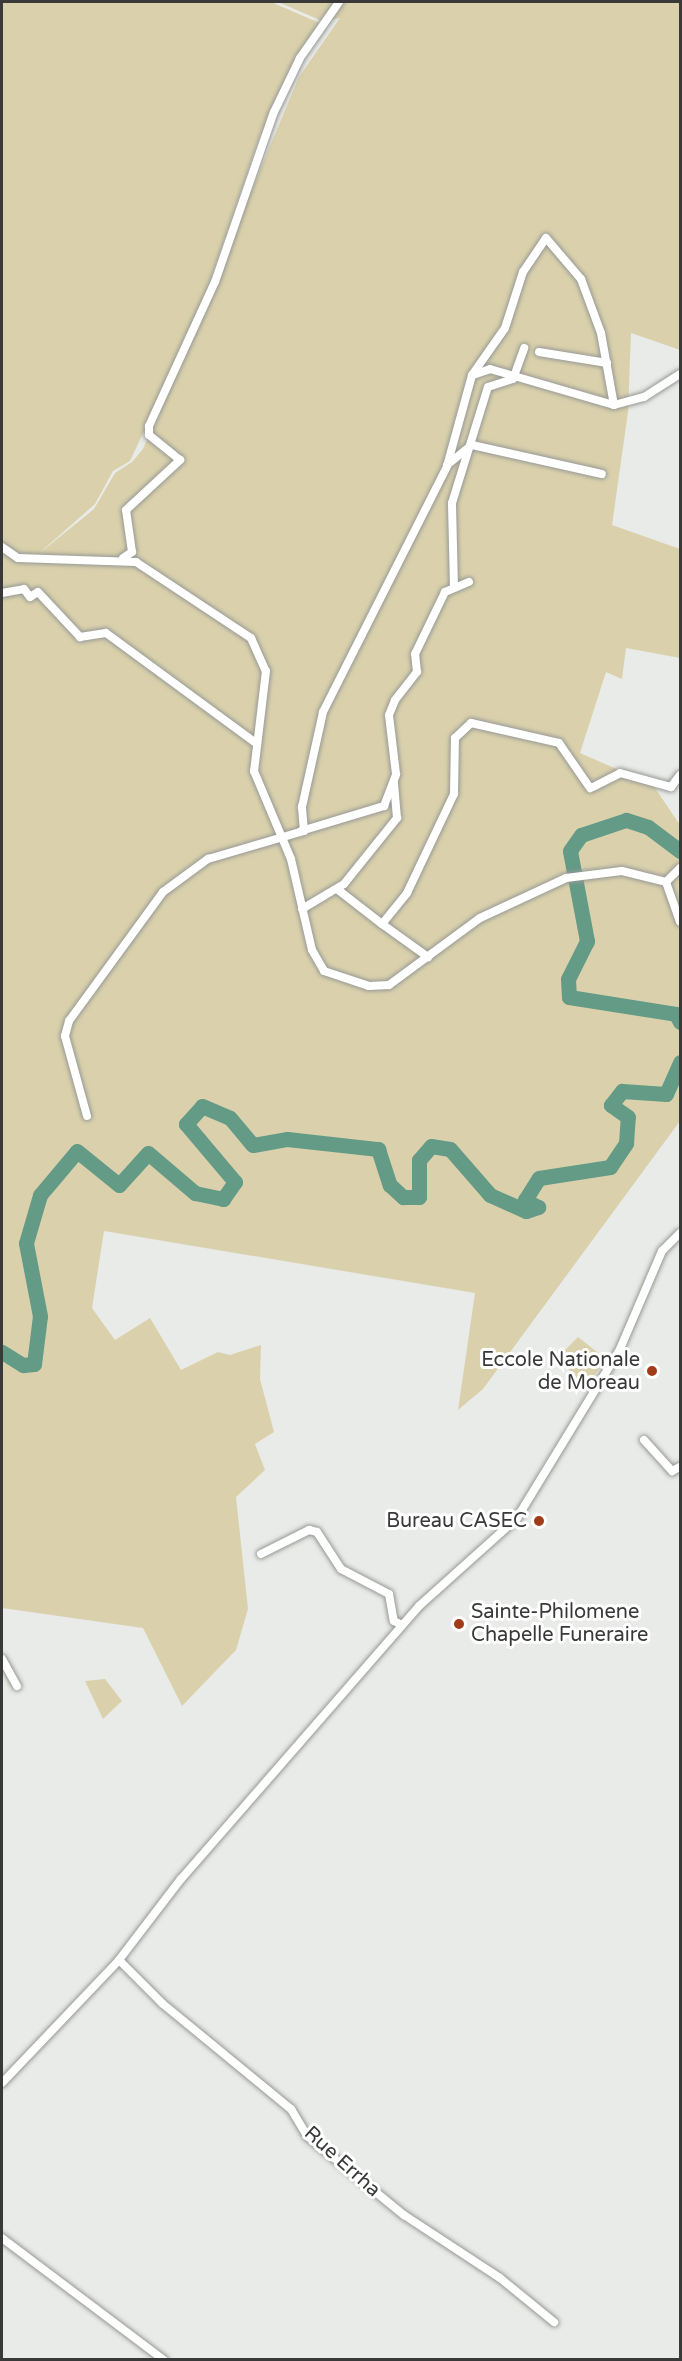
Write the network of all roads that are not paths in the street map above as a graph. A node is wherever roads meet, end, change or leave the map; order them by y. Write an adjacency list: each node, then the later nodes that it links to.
1 (339, 2): 13 (street)
2 (524, 348): 7 (street)
3 (539, 352): 4 (street)
4 (607, 363): 6 (street); 8 (street)
5 (681, 374): 8 (street)
6 (472, 375): 7 (street); 10 (street)
7 (513, 379): 8 (street); 9 (street)
8 (614, 405)
9 (472, 445): 10 (street); 11 (street); 15 (street)
10 (447, 466): 20 (street)
11 (602, 474)
12 (2, 547): 13 (street)
13 (123, 558): 17 (street)
14 (469, 582): 15 (street)
15 (454, 587): 19 (street)
16 (2, 592): 17 (street)
17 (257, 744): 21 (street)
18 (681, 775): 27 (street)
19 (394, 778): 20 (street); 24 (street)
20 (301, 832): 21 (street)
21 (280, 838): 25 (street); 29 (street)
22 (681, 868): 23 (street)
23 (666, 882): 26 (street); 28 (street)
24 (337, 888): 25 (street); 27 (street)
25 (302, 909): 28 (street)
26 (681, 922)
27 (382, 924): 28 (street)
28 (428, 957)
29 (87, 1116)
30 (681, 1233): 34 (street)
31 (644, 1440): 32 (street)
32 (681, 1467)
33 (261, 1554): 34 (street)
34 (402, 1625): 37 (street)
35 (2, 1659): 36 (street)
36 (17, 1686)
37 (119, 1960): 38 (street); 40 (street, Rue Errha)
38 (2, 2083)
39 (2, 2238): 41 (street)
40 (554, 2322)
41 (164, 2360)

